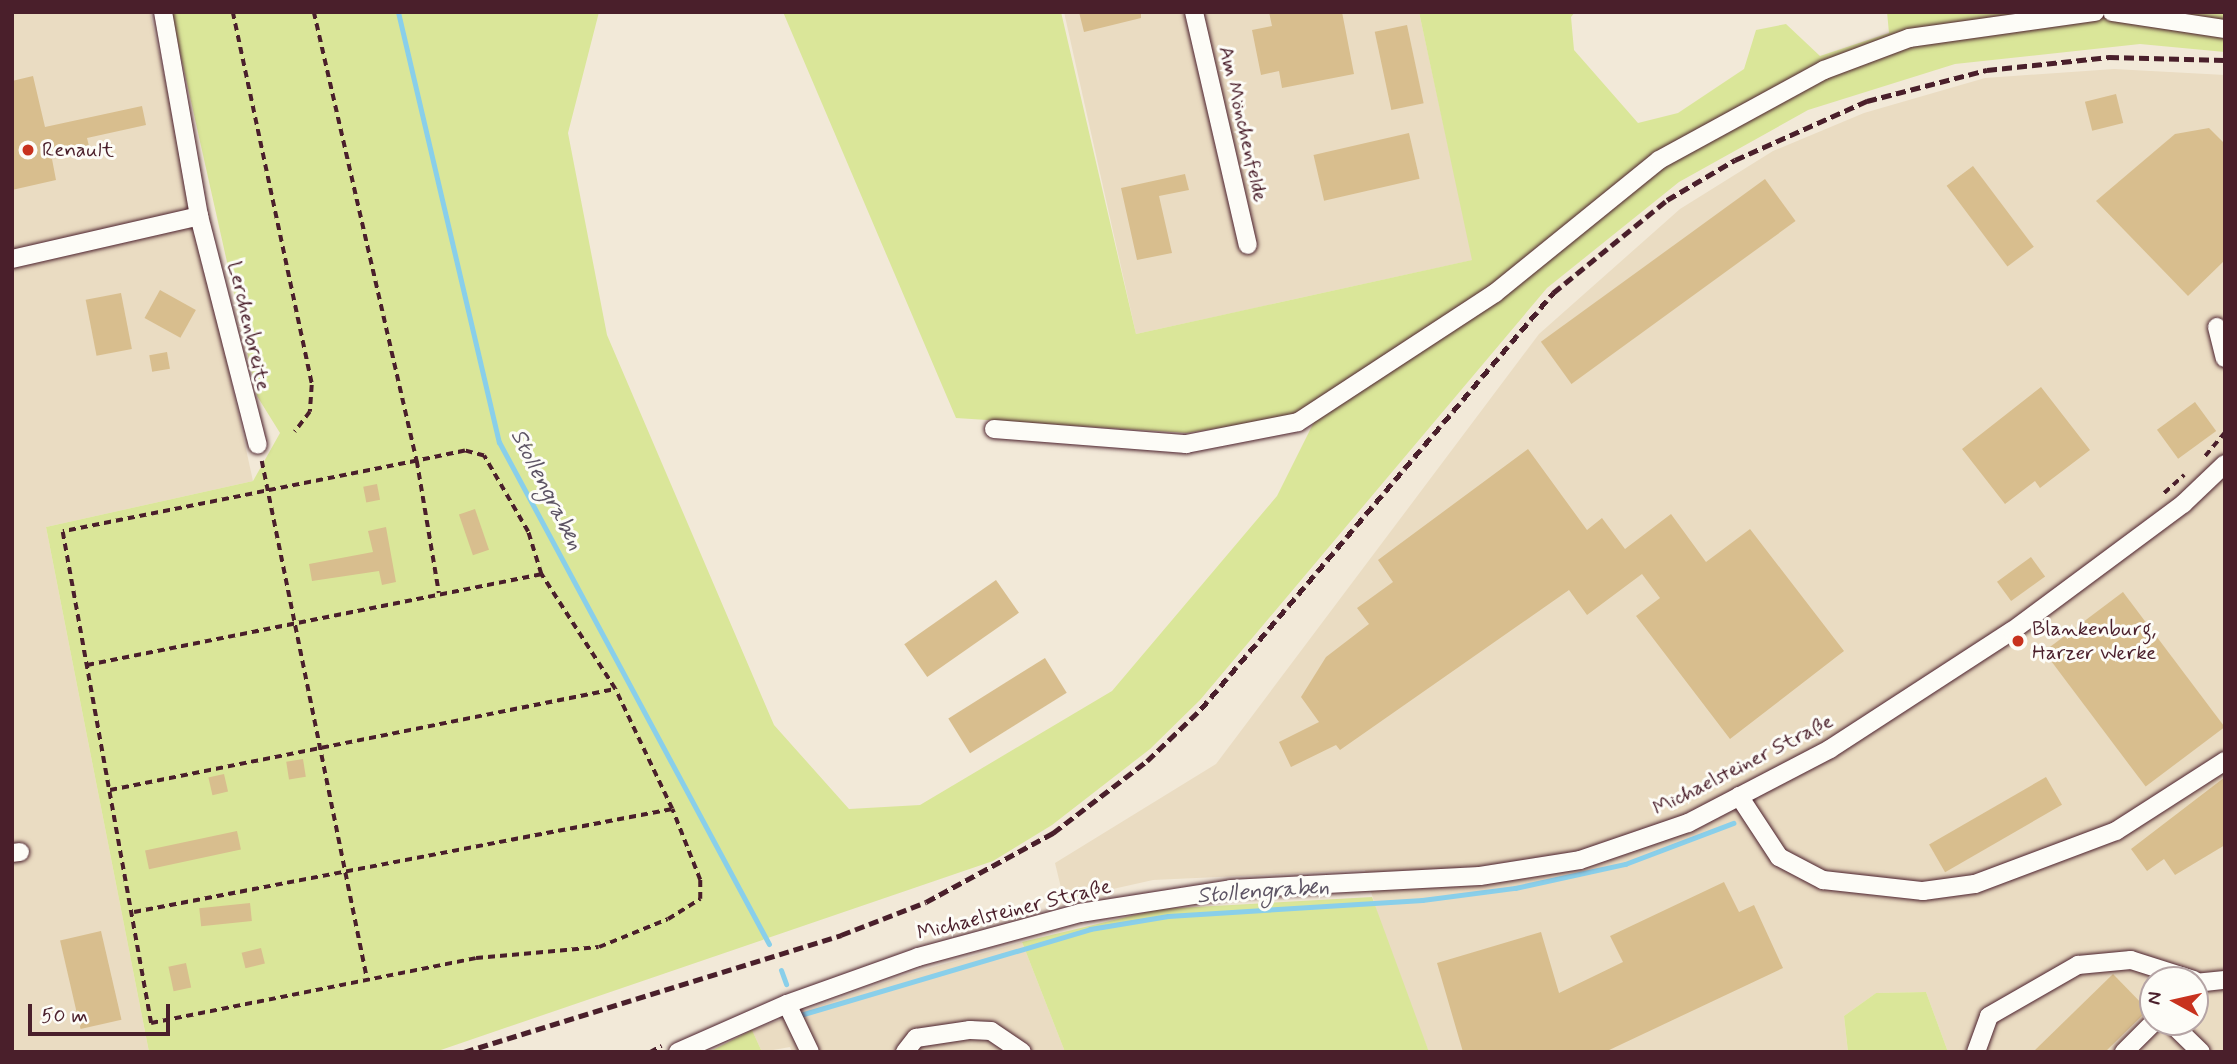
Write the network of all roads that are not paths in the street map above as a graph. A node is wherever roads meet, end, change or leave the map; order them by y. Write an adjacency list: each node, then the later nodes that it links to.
1 (163, 12): 6 (street, Lerchenbreite)
2 (1194, 12): 7 (street, Am Mönchenfelde)
3 (2095, 12): 11 (street)
4 (2112, 12): 5 (street)
5 (2225, 29)
6 (200, 216): 8 (street); 12 (street, Lerchenbreite)
7 (1248, 245)
8 (12, 259)
9 (2217, 327): 10 (street)
10 (2225, 358)
11 (994, 429)
12 (258, 445)
13 (2225, 464): 15 (street, Michaelsteiner Straße)
14 (2225, 761): 15 (street)
15 (1739, 796): 17 (street, Michaelsteiner Straße)
16 (2150, 966): 24 (street)
17 (786, 1004): 20 (street, Michaelsteiner Straße); 21 (street)
18 (2140, 1036): 25 (street)
19 (2184, 1036): 26 (street)
20 (678, 1052)
21 (810, 1052)
22 (905, 1052): 23 (street)
23 (1022, 1052)
24 (1976, 1052)
25 (2124, 1052)
26 (2201, 1052)

